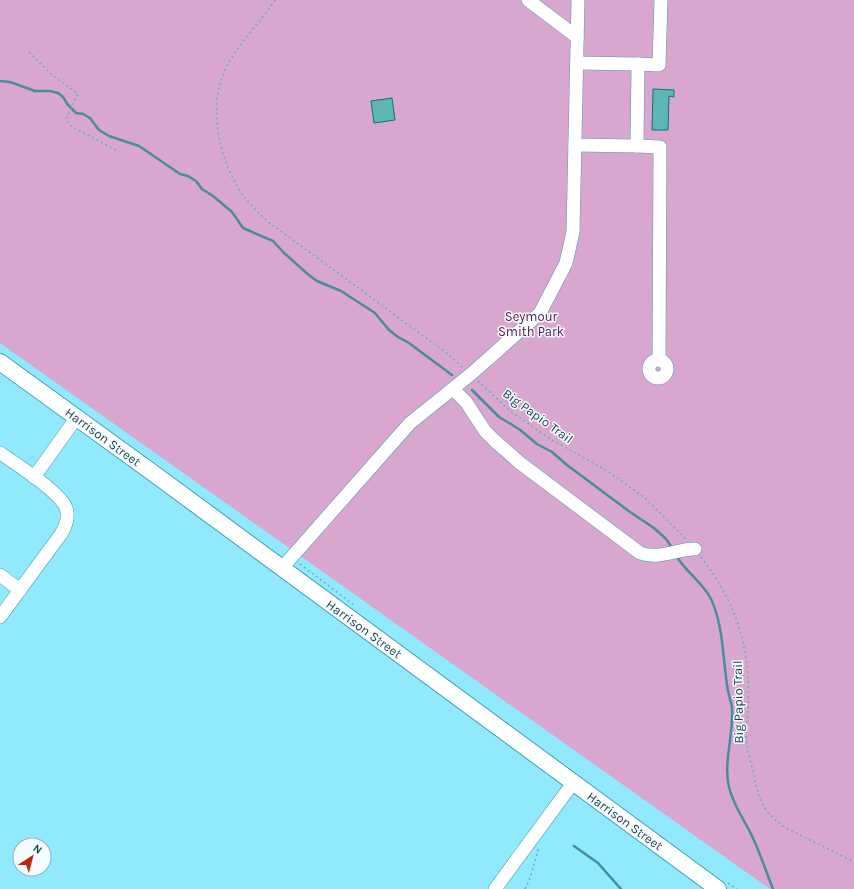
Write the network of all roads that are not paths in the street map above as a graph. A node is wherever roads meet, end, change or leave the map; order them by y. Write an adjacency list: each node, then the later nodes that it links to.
1 (528, 0): 4 (street)
2 (578, 0): 4 (street)
3 (661, 0): 6 (street)
4 (577, 37): 5 (street)
5 (577, 63): 6 (street); 7 (street)
6 (638, 64): 8 (street)
7 (575, 145): 8 (street); 11 (street)
8 (637, 146): 9 (street)
9 (659, 360)
10 (3, 366): 12 (main road, Harrison Street)
11 (453, 389): 15 (street); 16 (street)
12 (77, 417): 14 (street); 16 (main road, Harrison Street)
13 (0, 453): 14 (street)
14 (34, 478): 18 (street)
15 (695, 549)
16 (282, 568): 20 (main road, Harrison Street)
17 (0, 575): 18 (street)
18 (20, 590): 19 (street)
19 (0, 618)
20 (573, 783): 21 (street); 22 (main road, Harrison Street)
21 (495, 889)
22 (718, 889)

